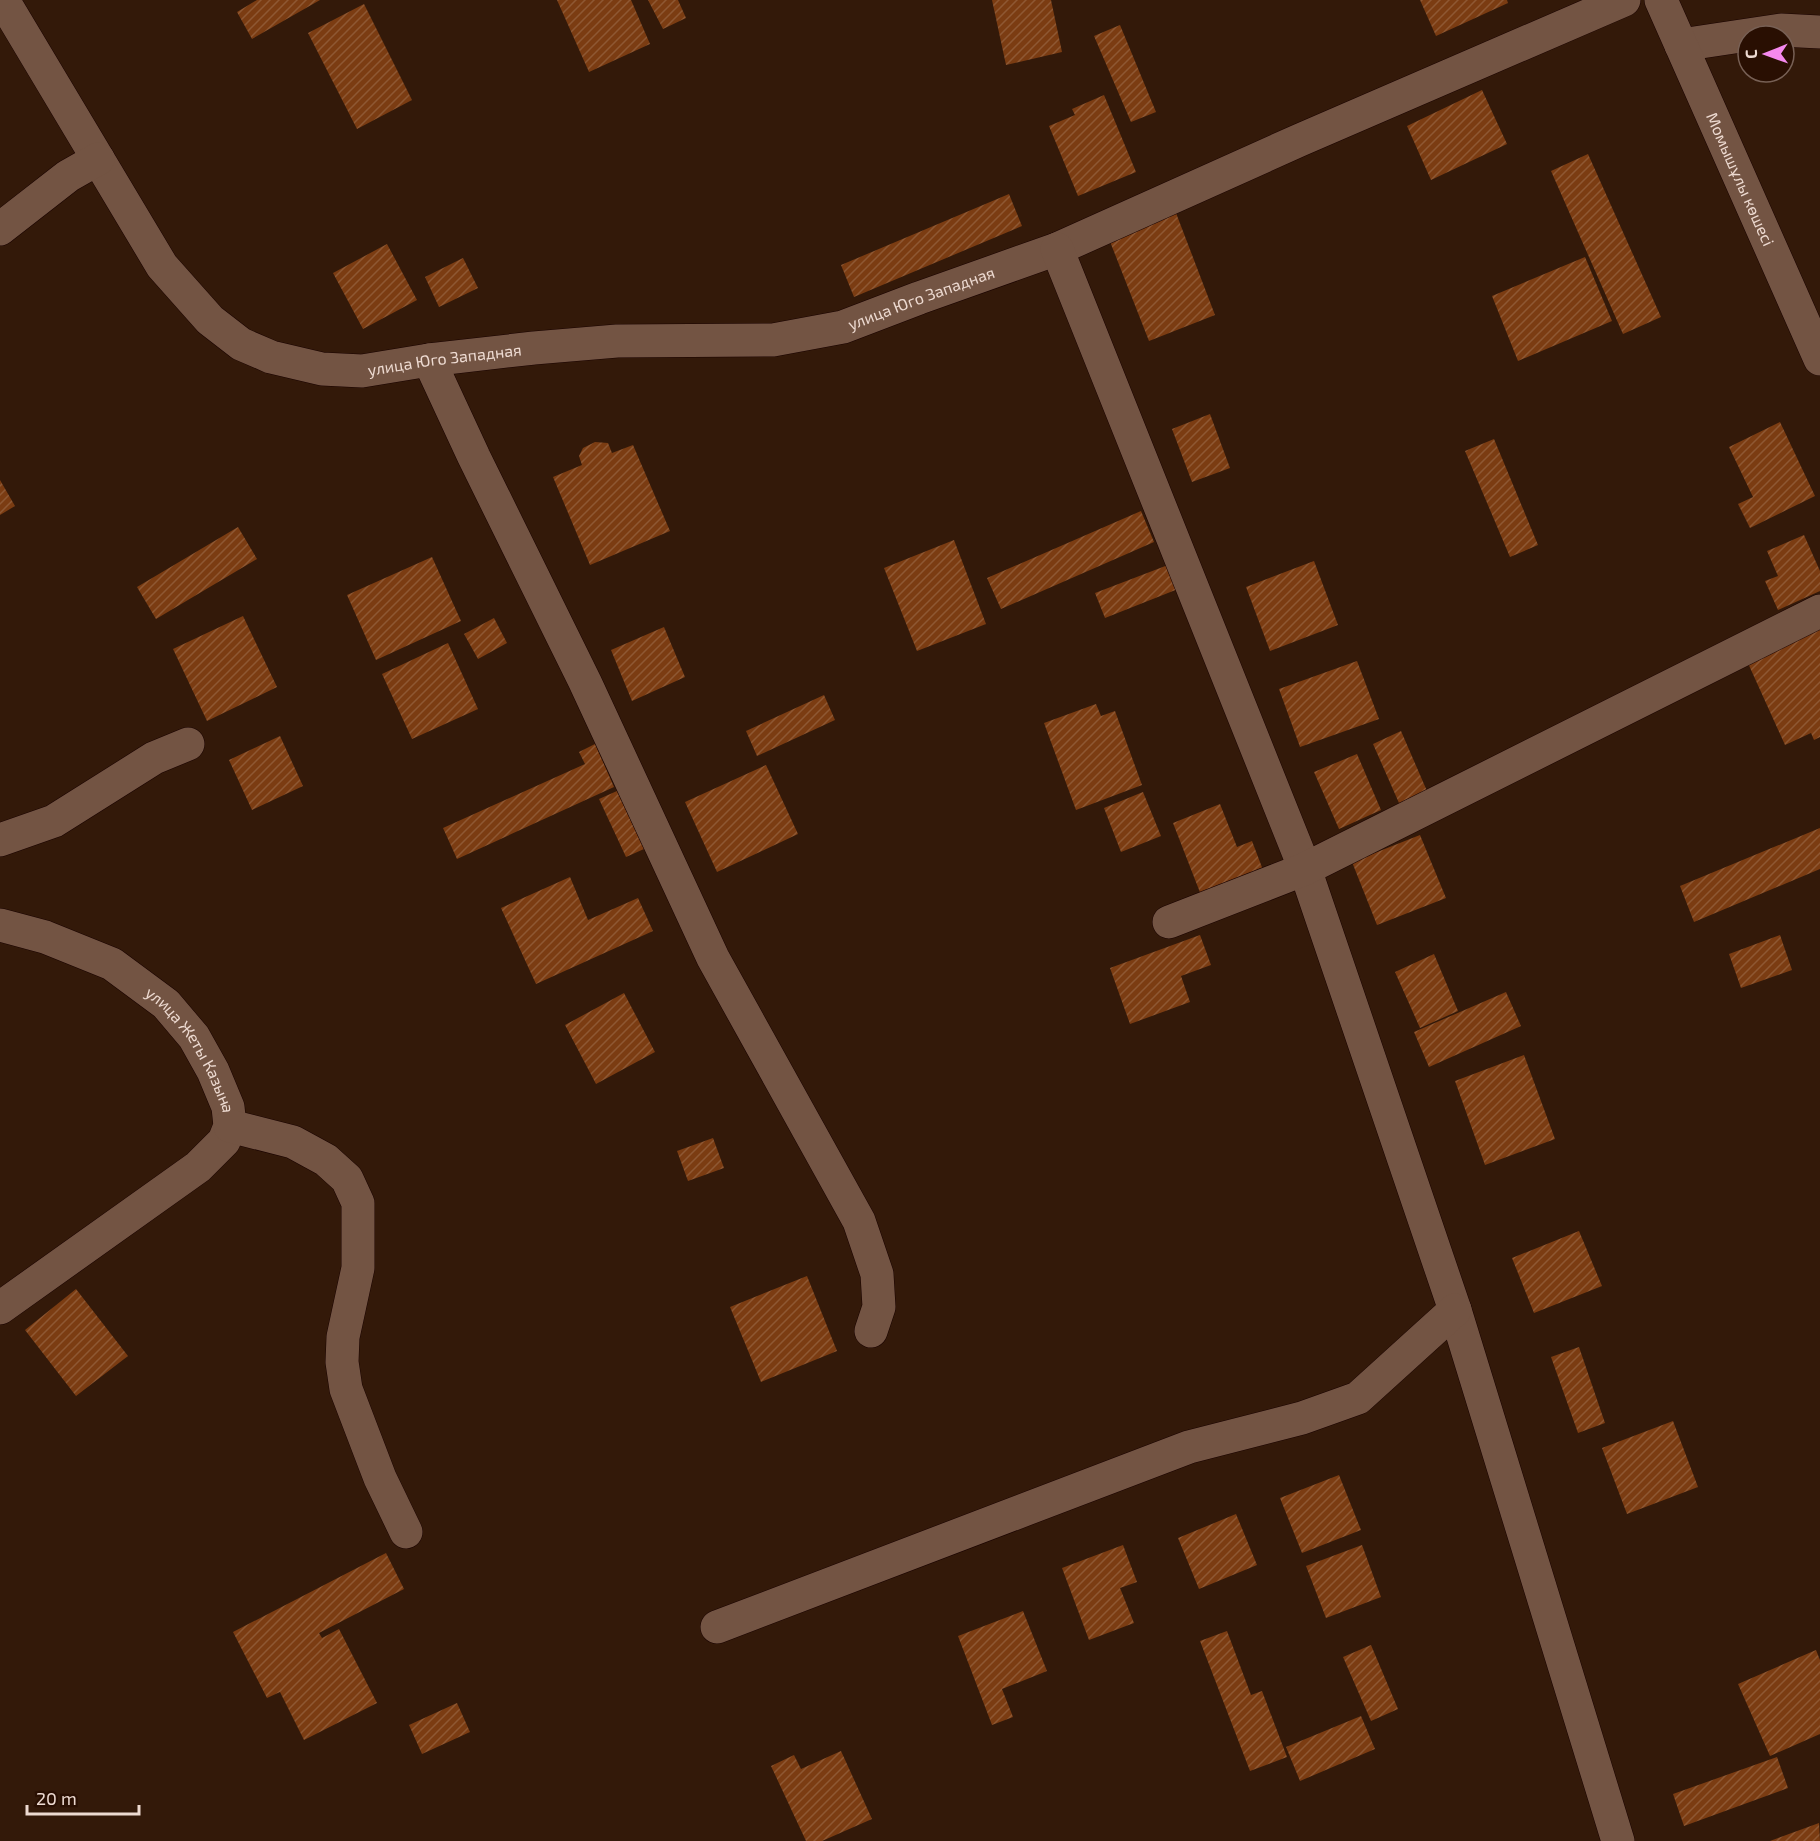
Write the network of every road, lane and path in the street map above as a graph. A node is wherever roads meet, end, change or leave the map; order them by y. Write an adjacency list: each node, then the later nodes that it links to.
1 (3, 0): 6 (street, улица Юго Западная)
2 (1624, 0): 8 (street, улица Юго Западная)
3 (1661, 0): 5 (street, Момышұлы көшесі)
4 (1820, 32): 5 (street)
5 (1681, 45): 9 (street, Момышұлы көшесі)
6 (98, 159): 7 (street); 10 (street, улица Юго Западная)
7 (0, 229)
8 (1057, 249): 10 (street, улица Юго Западная); 14 (street)
9 (1820, 359)
10 (429, 360): 20 (street)
11 (1820, 611): 14 (street)
12 (188, 744): 13 (street)
13 (0, 840)
14 (1305, 869): 15 (street); 19 (street)
15 (1169, 922)
16 (0, 925): 17 (street, улица Жеты Казына)
17 (230, 1126): 18 (street, улица Жеты Казына); 21 (street)
18 (0, 1308)
19 (1455, 1310): 22 (street); 23 (street)
20 (872, 1331)
21 (406, 1532)
22 (717, 1627)
23 (1618, 1841)

